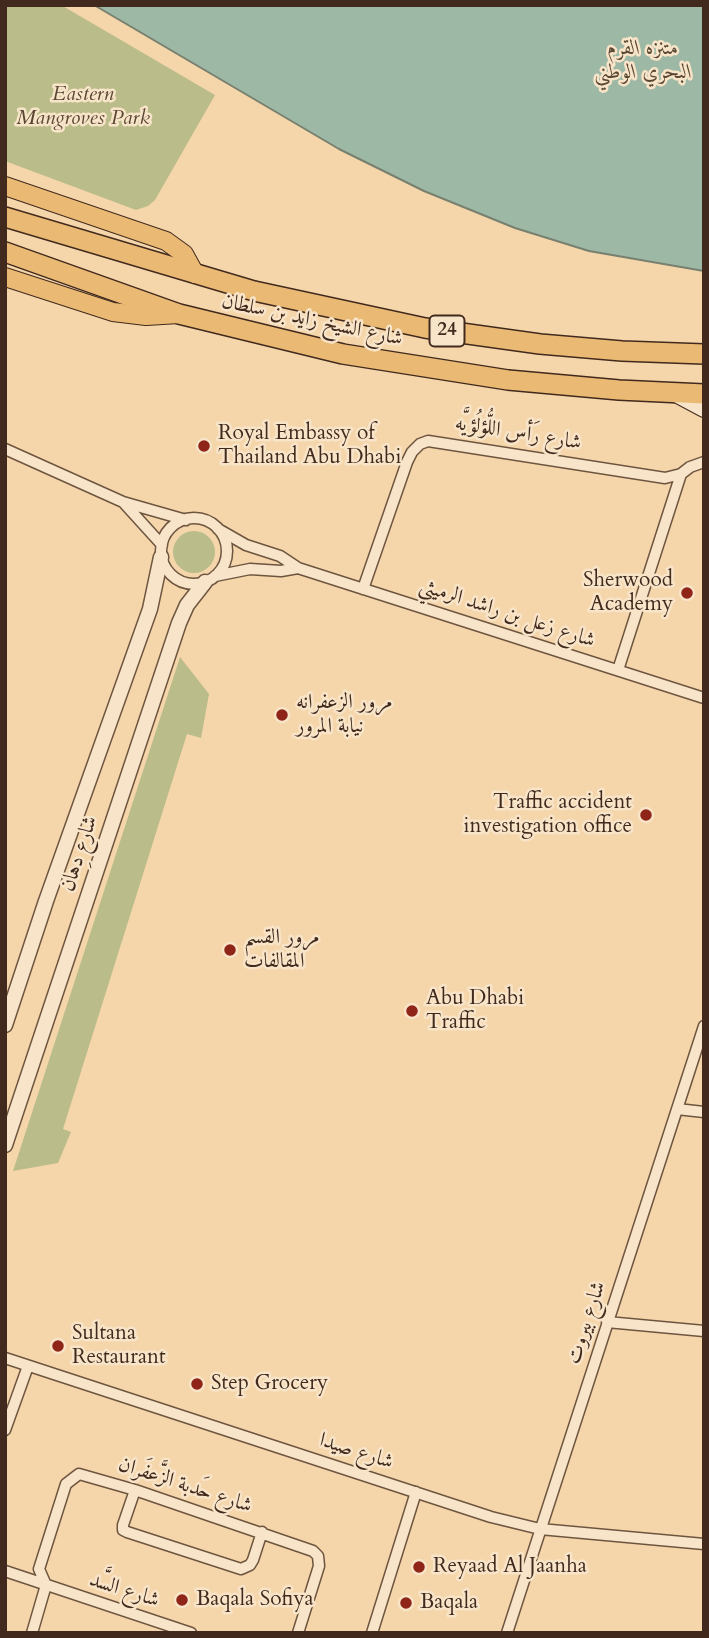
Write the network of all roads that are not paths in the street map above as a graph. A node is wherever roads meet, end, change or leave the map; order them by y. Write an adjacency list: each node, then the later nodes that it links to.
1 (5, 186): 4 (main road)
2 (5, 217): 4 (highway, شارع الشيخ زايد بن سلطان / 24)
3 (5, 252): 6 (highway, شارع الشيخ زايد بن سلطان / 24)
4 (195, 274): 7 (highway, شارع الشيخ زايد بن سلطان / 24)
5 (5, 277): 6 (main road)
6 (179, 314): 8 (highway, شارع الشيخ زايد بن سلطان / 24)
7 (704, 355)
8 (674, 393): 9 (highway, شارع الشيخ زايد بن سلطان / 24); 10 (main road)
9 (704, 394)
10 (704, 409)
11 (5, 449): 14 (street)
12 (704, 462): 13 (street, شارع رَأس اللُّؤلُؤيَّه)
13 (681, 474): 20 (street, شارع رَأس اللُّؤلُؤيَّه); 21 (street)
14 (123, 502): 15 (street); 17 (street)
15 (186, 520): 16 (street); 17 (street)
16 (218, 529): 18 (street, شارع زعل بن راشد الرميثي); 19 (street)
17 (161, 551): 19 (street); 23 (street, شارع دِهان)
18 (298, 568): 19 (street, شارع زعل بن راشد الرميثي); 20 (street, شارع زعل بن راشد الرميثي)
19 (210, 579): 27 (street, شارع دِهان)
20 (363, 589): 21 (street, شارع زعل بن راشد الرميثي)
21 (618, 670): 22 (street, شارع زعل بن راشد الرميثي)
22 (704, 698)
23 (5, 1025)
24 (704, 1026): 25 (street, شارع بيروت)
25 (677, 1109): 26 (street); 28 (street, شارع بيروت)
26 (704, 1112)
27 (5, 1146)
28 (607, 1322): 29 (street); 35 (street, شارع بيروت)
29 (704, 1331)
30 (5, 1358): 31 (street, شارع صيدا)
31 (28, 1366): 32 (street); 34 (street, شارع صيدا)
32 (5, 1430)
33 (135, 1490): 36 (street, شارع حَدبة الزَّعفَران); 36 (street); 39 (street, شارع حَدبة الزَّعفَران)
34 (416, 1492): 35 (street, شارع صيدا); 43 (street)
35 (540, 1529): 37 (street, شارع صيدا); 44 (street, شارع بيروت)
36 (262, 1532): 42 (street, شارع حَدبة الزَّعفَران)
37 (704, 1544)
38 (5, 1571): 39 (street, شارع السَّد)
39 (46, 1585): 40 (street); 41 (street, شارع السَّد)
40 (32, 1633)
41 (191, 1633)
42 (298, 1633)
43 (372, 1633)
44 (507, 1633)

